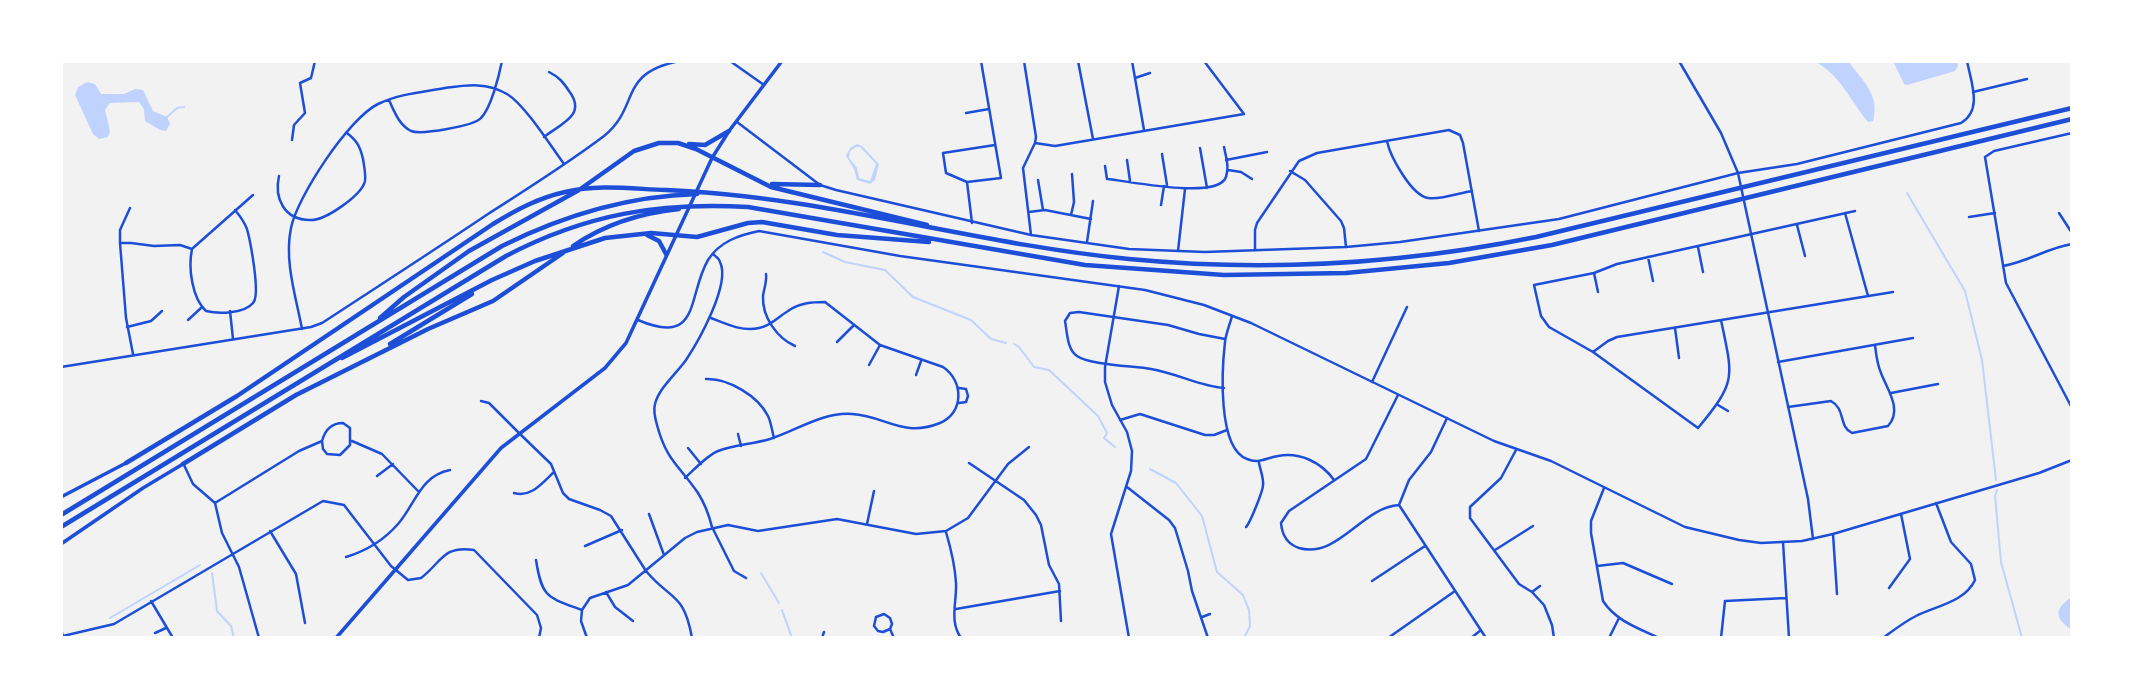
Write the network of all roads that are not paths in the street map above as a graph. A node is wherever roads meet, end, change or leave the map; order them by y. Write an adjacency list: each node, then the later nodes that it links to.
1 (315, 61): 33 (street)
2 (502, 61): 19 (street)
3 (680, 61): 13 (street)
4 (730, 61): 18 (street)
5 (782, 61): 18 (main road)
6 (981, 61): 23 (street)
7 (1024, 61): 35 (street)
8 (1078, 61): 32 (street)
9 (1132, 61): 16 (street)
10 (1204, 61): 27 (street)
11 (1679, 61): 49 (street)
12 (1967, 61): 20 (street)
13 (660, 63): 45 (street)
14 (549, 72): 31 (street)
15 (1150, 73): 16 (street)
16 (1135, 78): 27 (street)
17 (2027, 79): 20 (street)
18 (764, 85): 26 (main road)
19 (494, 88): 21 (street); 21 (street); 31 (street)
20 (1973, 92): 49 (street)
21 (389, 100): 29 (street)
22 (2072, 107): 84 (highway)
23 (989, 109): 24 (street); 37 (street)
24 (967, 113)
25 (2072, 119): 91 (highway)
26 (736, 121): 28 (main road); 57 (street)
27 (1144, 130): 32 (street)
28 (729, 131): 36 (highway); 42 (main road)
29 (346, 133): 75 (street); 75 (street)
30 (2072, 133): 73 (street)
31 (544, 137): 45 (street)
32 (1093, 139): 35 (street)
33 (292, 140)
34 (1387, 141): 48 (street); 61 (street); 61 (street)
35 (1035, 143): 71 (street)
36 (681, 144): 42 (highway); 124 (highway)
37 (995, 145): 55 (street); 55 (street)
38 (1224, 147): 44 (street)
39 (1200, 148): 60 (street)
40 (1267, 152): 44 (street)
41 (1162, 154): 58 (street)
42 (712, 158): 56 (highway); 87 (main road)
43 (1127, 160): 54 (street)
44 (1226, 160): 47 (street)
45 (564, 164): 127 (street)
46 (1105, 166): 54 (street)
47 (1228, 170): 52 (street); 60 (street)
48 (1290, 171): 92 (street); 95 (street)
49 (1738, 173): 81 (street); 86 (street)
50 (1072, 174): 76 (street)
51 (279, 176): 75 (street)
52 (1252, 179)
53 (1038, 180): 68 (street)
54 (1130, 181): 58 (street)
55 (967, 183): 79 (street)
56 (766, 184): 57 (highway); 84 (highway)
57 (820, 185): 79 (street)
58 (1166, 186): 59 (street); 65 (street)
59 (1185, 188): 60 (street); 96 (street)
60 (1207, 188)
61 (1472, 191): 81 (street)
62 (720, 194): 84 (highway); 124 (highway); 174 (highway)
63 (253, 195): 69 (street)
64 (1093, 201): 78 (street)
65 (1161, 205)
66 (711, 206): 91 (highway); 136 (highway); 142 (highway)
67 (130, 208): 88 (street)
68 (1043, 210): 71 (street); 76 (street)
69 (235, 211): 94 (street); 114 (street)
70 (1855, 211): 72 (street)
71 (1029, 212): 85 (street)
72 (1845, 213): 80 (street); 110 (street)
73 (1995, 213): 77 (street); 101 (street)
74 (2059, 213): 82 (street)
75 (294, 215): 127 (street)
76 (1071, 215): 78 (street)
77 (1969, 217)
78 (1091, 219): 89 (street)
79 (972, 223): 85 (street)
80 (1797, 225): 86 (street); 99 (street)
81 (1479, 231): 92 (street)
82 (2072, 233)
83 (639, 234): 87 (highway); 97 (highway); 105 (highway)
84 (965, 234)
85 (1031, 235): 89 (street)
86 (1751, 235): 93 (street); 115 (street)
87 (675, 236): 91 (highway); 97 (main road)
88 (120, 243): 94 (street); 125 (street)
89 (1087, 243): 96 (street)
90 (2072, 244): 101 (street)
91 (975, 247)
92 (1346, 247): 95 (street)
93 (1698, 247): 100 (street); 103 (street)
94 (192, 249): 111 (street)
95 (1255, 250): 96 (street)
96 (1178, 251)
97 (666, 254): 120 (main road)
98 (713, 254): 107 (street); 118 (street); 120 (street)
99 (1805, 256)
100 (1648, 257): 102 (street); 106 (street)
101 (2003, 265): 154 (street)
102 (1594, 272): 108 (street); 135 (street)
103 (1703, 272)
104 (766, 274): 122 (street)
105 (499, 277): 136 (highway); 142 (highway)
106 (1653, 281)
107 (1119, 286): 116 (street); 117 (street)
108 (1598, 292)
109 (1893, 292): 110 (street)
110 (1868, 296): 115 (street)
111 (202, 307): 114 (street); 119 (street)
112 (1407, 307): 147 (street)
113 (163, 311): 125 (street)
114 (230, 311): 129 (street)
115 (1768, 312): 121 (street); 140 (street)
116 (1233, 316): 130 (street); 147 (street)
117 (1114, 317): 130 (street); 141 (street); 141 (street)
118 (711, 318): 122 (street); 183 (street)
119 (187, 320)
120 (638, 320): 164 (main road)
121 (1721, 320): 126 (street); 157 (street)
122 (771, 324): 123 (street); 134 (street)
123 (854, 325): 131 (street); 132 (street)
124 (370, 326): 195 (highway)
125 (127, 327): 137 (street)
126 (1675, 328): 135 (street); 138 (street)
127 (302, 329): 129 (street)
128 (1913, 338): 133 (street)
129 (233, 339): 137 (street)
130 (1225, 339): 150 (street)
131 (837, 342)
132 (880, 345): 139 (street); 143 (street)
133 (1875, 345): 140 (street); 151 (street)
134 (795, 346)
135 (1593, 352): 157 (street)
136 (378, 353): 177 (highway)
137 (132, 354): 144 (street)
138 (1679, 358)
139 (921, 360): 145 (street); 149 (street)
140 (1778, 362): 158 (street)
141 (1106, 363): 150 (street); 162 (street)
142 (326, 365): 199 (highway)
143 (869, 365)
144 (61, 367)
145 (916, 375)
146 (706, 379): 166 (street)
147 (1371, 382): 153 (street)
148 (1938, 384): 151 (street)
149 (959, 388): 156 (street); 156 (street)
150 (1224, 388): 163 (street)
151 (1891, 393): 158 (street)
152 (2072, 394): 154 (street)
153 (1398, 395): 161 (street); 184 (street)
154 (2066, 397): 159 (street)
155 (481, 401): 164 (street)
156 (957, 403): 166 (street)
157 (1718, 405): 160 (street)
158 (1788, 407): 207 (street)
159 (2072, 408)
160 (1728, 411)
161 (1447, 418): 172 (street); 194 (street)
162 (1121, 420): 163 (street); 186 (street)
163 (1227, 430): 176 (street)
164 (520, 434): 181 (street); 219 (main road)
165 (738, 434): 169 (street)
166 (774, 438): 169 (street)
167 (322, 441): 168 (street); 168 (street); 192 (street)
168 (351, 441): 178 (street)
169 (740, 446): 179 (street)
170 (1029, 447): 185 (street)
171 (688, 449): 179 (street)
172 (1516, 450): 187 (street); 213 (street)
173 (2072, 460): 193 (street)
174 (125, 463): 191 (main road)
175 (969, 463): 185 (street)
176 (1259, 463): 184 (street); 202 (street)
177 (183, 464): 192 (street); 209 (main road)
178 (393, 464): 182 (street); 188 (street)
179 (701, 464): 183 (street)
180 (450, 470): 188 (street)
181 (554, 472): 190 (street); 203 (street)
182 (377, 477)
183 (685, 478): 201 (street)
184 (1334, 480): 194 (street)
185 (996, 481): 205 (street); 226 (street)
186 (1125, 486): 236 (street); 257 (street)
187 (1604, 488): 208 (street); 218 (street)
188 (418, 491): 210 (street)
189 (874, 491): 198 (street)
190 (514, 493)
191 (61, 496)
192 (215, 503): 214 (street)
193 (1936, 503): 197 (street); 267 (street)
194 (1399, 505): 211 (street)
195 (62, 514)
196 (649, 514): 215 (street)
197 (1901, 514): 206 (street); 225 (street)
198 (867, 524): 201 (street); 205 (street)
199 (63, 526)
200 (1533, 526): 213 (street)
201 (712, 527): 215 (street); 221 (street)
202 (1246, 527)
203 (622, 530): 212 (street); 220 (street)
204 (270, 531): 210 (street); 214 (street); 240 (street)
205 (946, 531): 233 (street)
206 (1833, 534): 207 (street); 230 (street)
207 (1813, 538): 208 (street)
208 (1783, 542): 231 (street)
209 (61, 544)
210 (374, 544): 216 (street); 219 (street)
211 (1425, 545): 222 (street); 227 (street)
212 (585, 546)
213 (1495, 550): 229 (street)
214 (233, 553): 232 (street); 249 (street)
215 (664, 555): 220 (street)
216 (346, 557)
217 (537, 560): 234 (street)
218 (1597, 566): 223 (street); 237 (street)
219 (396, 570): 250 (main road); 251 (street)
220 (646, 571): 228 (street); 253 (street)
221 (746, 578)
222 (1372, 581)
223 (1672, 584)
224 (1540, 586): 229 (street)
225 (1889, 587)
226 (1060, 591): 233 (street); 239 (street)
227 (1455, 591): 244 (street); 259 (street)
228 (606, 592): 234 (street); 238 (street)
229 (1532, 592): 262 (street)
230 (1837, 594)
231 (1786, 598): 265 (street); 266 (street)
232 (151, 601): 242 (street); 247 (street)
233 (955, 609): 256 (street)
234 (582, 610): 252 (street)
235 (1210, 614): 236 (street)
236 (1202, 617): 258 (street)
237 (1619, 618): 263 (street); 264 (street)
238 (633, 621)
239 (1060, 621)
240 (304, 623)
241 (61, 627): 247 (street)
242 (166, 628): 246 (street); 248 (street)
243 (890, 629): 243 (street); 255 (street)
244 (1481, 630): 260 (street); 261 (street)
245 (824, 632): 254 (street)
246 (155, 633)
247 (63, 637)
248 (173, 638)
249 (259, 638)
250 (336, 638)
251 (539, 638)
252 (587, 638)
253 (692, 638)
254 (822, 638)
255 (894, 638)
256 (961, 638)
257 (1129, 638)
258 (1208, 638)
259 (1388, 638)
260 (1471, 638)
261 (1486, 638)
262 (1554, 638)
263 (1609, 638)
264 (1659, 638)
265 (1721, 638)
266 (1789, 638)
267 (1883, 638)

